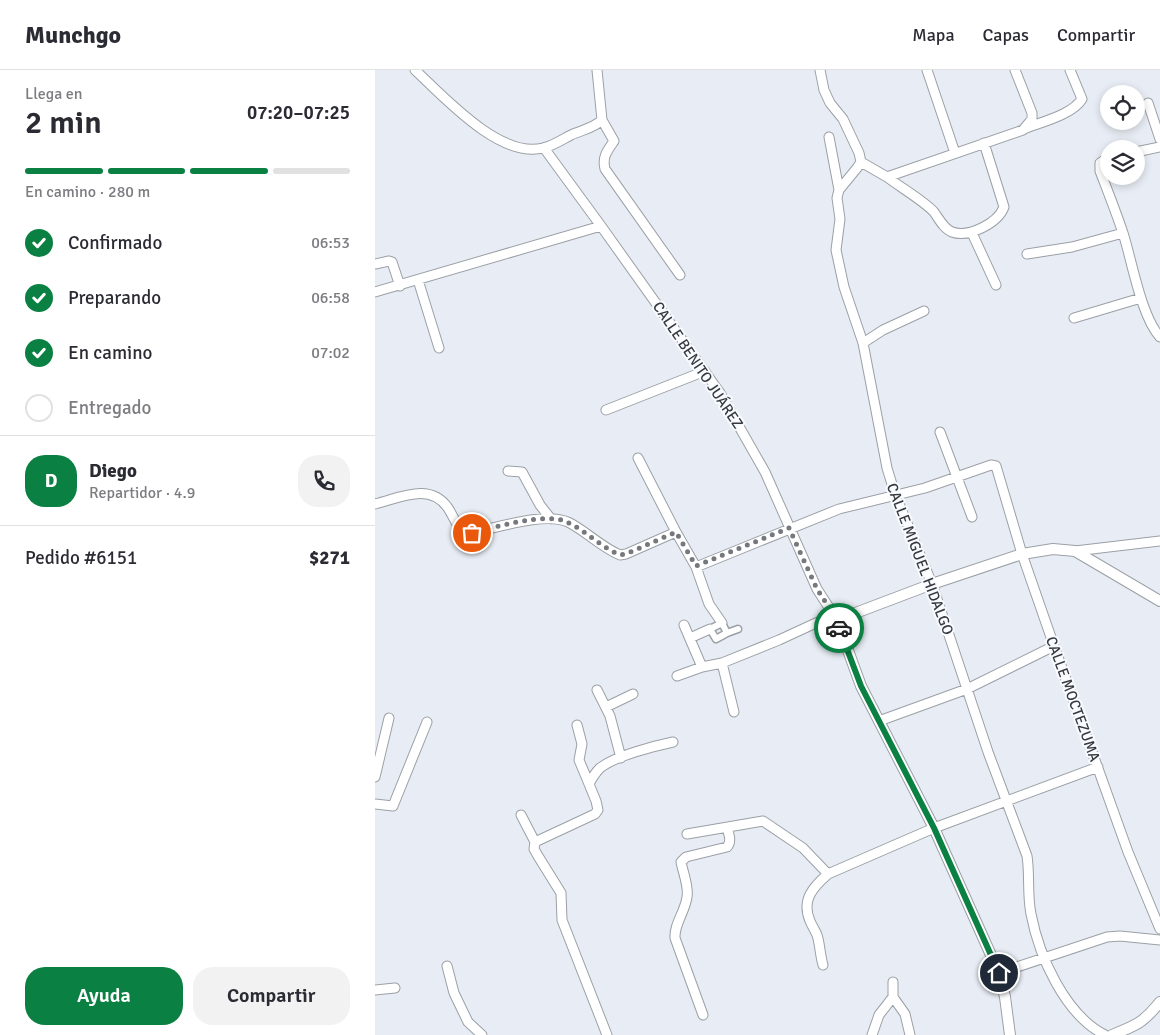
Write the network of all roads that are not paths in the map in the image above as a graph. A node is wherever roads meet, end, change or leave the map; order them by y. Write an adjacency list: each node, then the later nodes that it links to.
1 (415, 70): 14 (street)
2 (597, 70): 8 (street)
3 (821, 70): 17 (street)
4 (927, 70): 16 (street)
5 (1015, 70): 9 (street)
6 (1070, 70): 9 (street)
7 (1148, 103): 11 (street)
8 (602, 120): 14 (street); 26 (street)
9 (1023, 130): 12 (street)
10 (829, 137): 20 (street, CALLE MIGUEL HIDALGO)
11 (1160, 139)
12 (984, 143): 16 (street); 22 (street)
13 (1160, 147): 15 (street)
14 (543, 148): 21 (street, CALLE BENITO JUÁREZ)
15 (1145, 150)
16 (955, 153): 18 (street)
17 (861, 162): 18 (street); 20 (street)
18 (887, 178): 22 (street)
19 (1105, 185): 23 (street)
20 (839, 190): 35 (street, CALLE MIGUEL HIDALGO)
21 (601, 226): 27 (street); 37 (street, CALLE BENITO JUÁREZ)
22 (972, 233): 28 (street)
23 (1123, 233): 24 (street); 31 (street)
24 (1027, 254)
25 (375, 264): 29 (street)
26 (680, 275)
27 (419, 280): 29 (street); 36 (street)
28 (996, 285)
29 (400, 286): 30 (street)
30 (375, 292)
31 (1141, 298): 33 (street); 34 (street)
32 (924, 311): 35 (street)
33 (1074, 318)
34 (1160, 337)
35 (863, 343): 43 (street, CALLE MIGUEL HIDALGO)
36 (439, 348)
37 (705, 371): 38 (street); 47 (street, CALLE BENITO JUÁREZ)
38 (606, 410)
39 (940, 432): 42 (street)
40 (638, 458): 48 (street)
41 (508, 471): 46 (street)
42 (957, 476): 43 (street); 45 (street); 51 (street, CALLE MOCTEZUMA)
43 (895, 494): 47 (street); 53 (street, CALLE MIGUEL HIDALGO)
44 (375, 504): 46 (street)
45 (972, 517)
46 (551, 519): 48 (street)
47 (789, 528): 52 (street); 55 (street, CALLE BENITO JUÁREZ)
48 (676, 532): 52 (street)
49 (1160, 541): 50 (street)
50 (1075, 551): 51 (street); 54 (street)
51 (1022, 554): 53 (street); 62 (street, CALLE MOCTEZUMA)
52 (696, 566): 56 (street)
53 (932, 584): 55 (street); 66 (street, CALLE MIGUEL HIDALGO)
54 (1160, 601)
55 (837, 620): 63 (street); 72 (street, CALLE BENITO JUÁREZ)
56 (722, 623): 58 (street); 60 (street)
57 (683, 625): 61 (street)
58 (710, 629): 60 (street); 61 (street)
59 (739, 629): 60 (street)
60 (727, 633)
61 (690, 638): 64 (street)
62 (1054, 646): 66 (street); 77 (street, CALLE MOCTEZUMA)
63 (722, 663): 64 (street); 70 (street)
64 (702, 667): 65 (street)
65 (677, 676)
66 (967, 689): 72 (street); 80 (street, CALLE MIGUEL HIDALGO)
67 (597, 690): 69 (street)
68 (633, 694): 69 (street)
69 (607, 707): 76 (street)
70 (734, 712)
71 (389, 718): 78 (street)
72 (879, 721): 84 (street, CALLE BENITO JUÁREZ)
73 (427, 722): 81 (street)
74 (577, 725): 79 (street)
75 (673, 742): 76 (street)
76 (621, 758): 79 (street)
77 (1098, 767): 80 (street); 88 (street, CALLE MOCTEZUMA)
78 (375, 777)
79 (589, 784): 86 (street)
80 (1007, 801): 84 (street); 90 (street, CALLE MIGUEL HIDALGO)
81 (375, 804)
82 (521, 815): 86 (street)
83 (727, 828): 85 (street); 87 (street); 99 (street)
84 (934, 828): 87 (street); 93 (street, CALLE BENITO JUÁREZ)
85 (687, 834)
86 (535, 842): 101 (street)
87 (828, 874): 91 (street)
88 (1160, 929)
89 (1160, 940): 90 (street)
90 (1044, 957): 93 (street); 105 (street, CALLE MIGUEL HIDALGO)
91 (823, 965)
92 (447, 966): 100 (street)
93 (999, 973): 104 (street, CALLE BENITO JUÁREZ)
94 (893, 982): 97 (street)
95 (395, 988): 96 (street)
96 (375, 990)
97 (893, 997): 102 (street); 103 (street)
98 (1160, 1002): 106 (street)
99 (703, 1015)
100 (483, 1035)
101 (607, 1035)
102 (872, 1035)
103 (911, 1035)
104 (1010, 1035)
105 (1105, 1035)
106 (1112, 1035)

